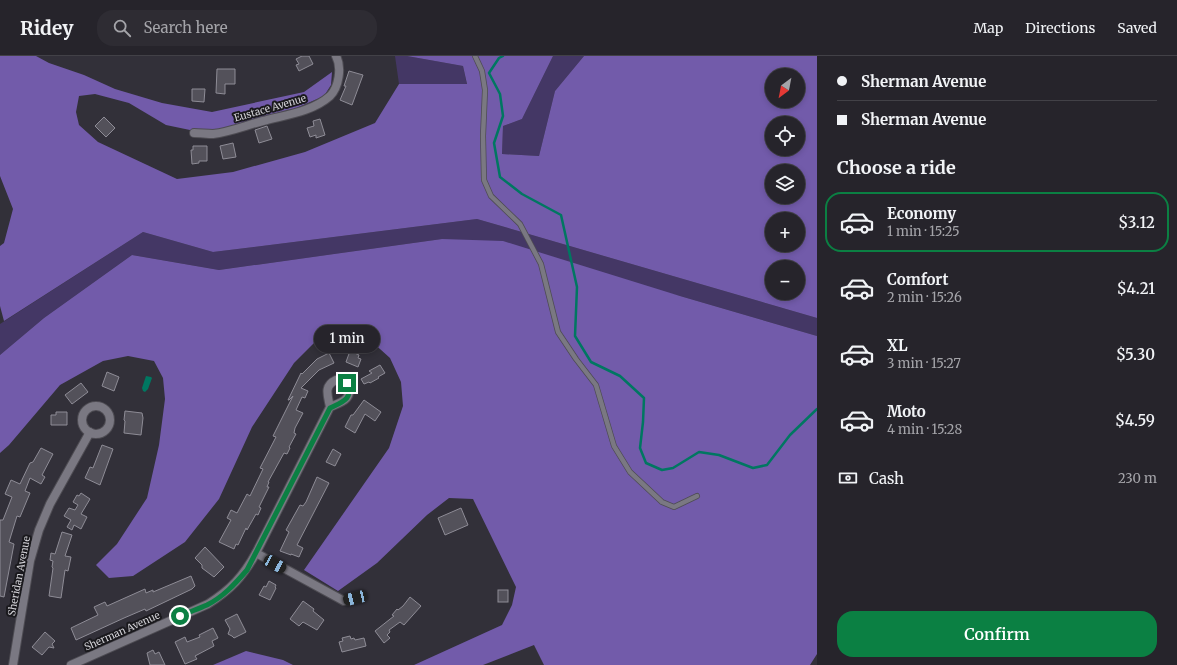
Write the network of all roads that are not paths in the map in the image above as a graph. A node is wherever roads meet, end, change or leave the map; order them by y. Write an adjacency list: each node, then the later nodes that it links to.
1 (336, 56): 3 (street, Eustace Avenue)
2 (475, 56): 6 (lane)
3 (194, 133)
4 (330, 408): 7 (street, Sherman Avenue)
5 (90, 432): 9 (street, Sheridan Avenue)
6 (697, 496)
7 (256, 553): 8 (street); 10 (street, Sherman Avenue)
8 (355, 598)
9 (13, 665)
10 (71, 665)

